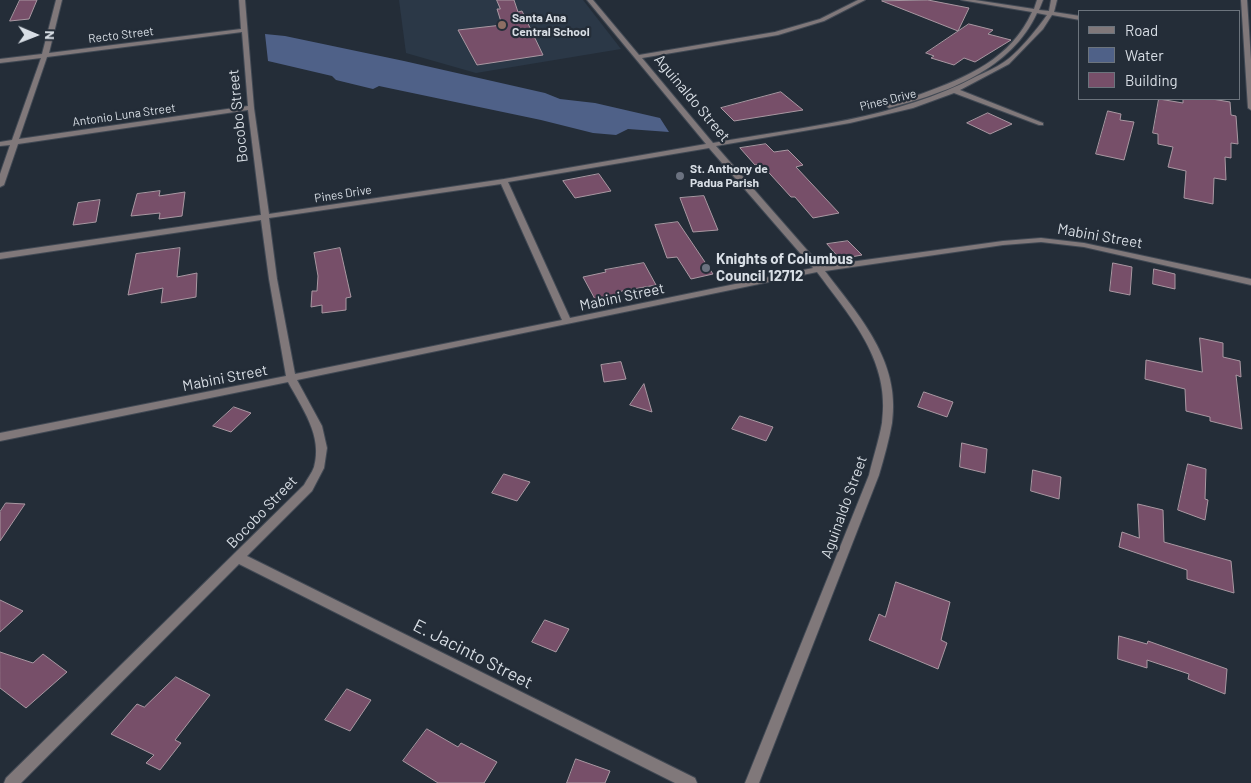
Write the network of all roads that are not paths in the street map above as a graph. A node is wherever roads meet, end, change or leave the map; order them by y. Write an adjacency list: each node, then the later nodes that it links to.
1 (59, 0): 14 (street)
2 (242, 0): 12 (street, Bocobo Street)
3 (590, 0): 15 (street, Aguinaldo Street)
4 (862, 0): 15 (street)
5 (964, 0): 9 (street)
6 (1040, 0): 9 (street, Pines Drive)
7 (1054, 0): 10 (street, Pines Drive)
8 (1244, 0): 13 (street)
9 (1036, 11): 10 (street); 17 (street, Pines Drive)
10 (1051, 13): 11 (street); 18 (street, Pines Drive)
11 (1078, 18)
12 (245, 30): 14 (street, Recto Street); 19 (street, Bocobo Street)
13 (1249, 44): 20 (street)
14 (45, 55): 16 (street, Recto Street); 22 (street)
15 (638, 57): 24 (street, Aguinaldo Street)
16 (0, 60)
17 (945, 87): 18 (street); 24 (street, Pines Drive)
18 (956, 90): 21 (street); 24 (street, Pines Drive)
19 (251, 108): 22 (street, Antonio Luna Street); 27 (street, Bocobo Street)
20 (1251, 108)
21 (1041, 124)
22 (15, 142): 23 (street, Antonio Luna Street); 26 (street)
23 (0, 144)
24 (709, 144): 25 (street, Pines Drive); 29 (street, Aguinaldo Street)
25 (504, 181): 27 (street, Pines Drive); 31 (street)
26 (0, 185)
27 (266, 217): 28 (street, Pines Drive); 32 (street, Bocobo Street)
28 (0, 256)
29 (819, 269): 30 (street, Mabini Street); 31 (street, Mabini Street); 37 (street, Aguinaldo Street)
30 (1251, 282)
31 (567, 322): 32 (street, Mabini Street)
32 (291, 379): 33 (street, Mabini Street); 34 (street, Bocobo Street)
33 (0, 437)
34 (239, 558): 35 (street, Bocobo Street); 36 (street, E. Jacinto Street)
35 (11, 783)
36 (690, 783)
37 (752, 783)

